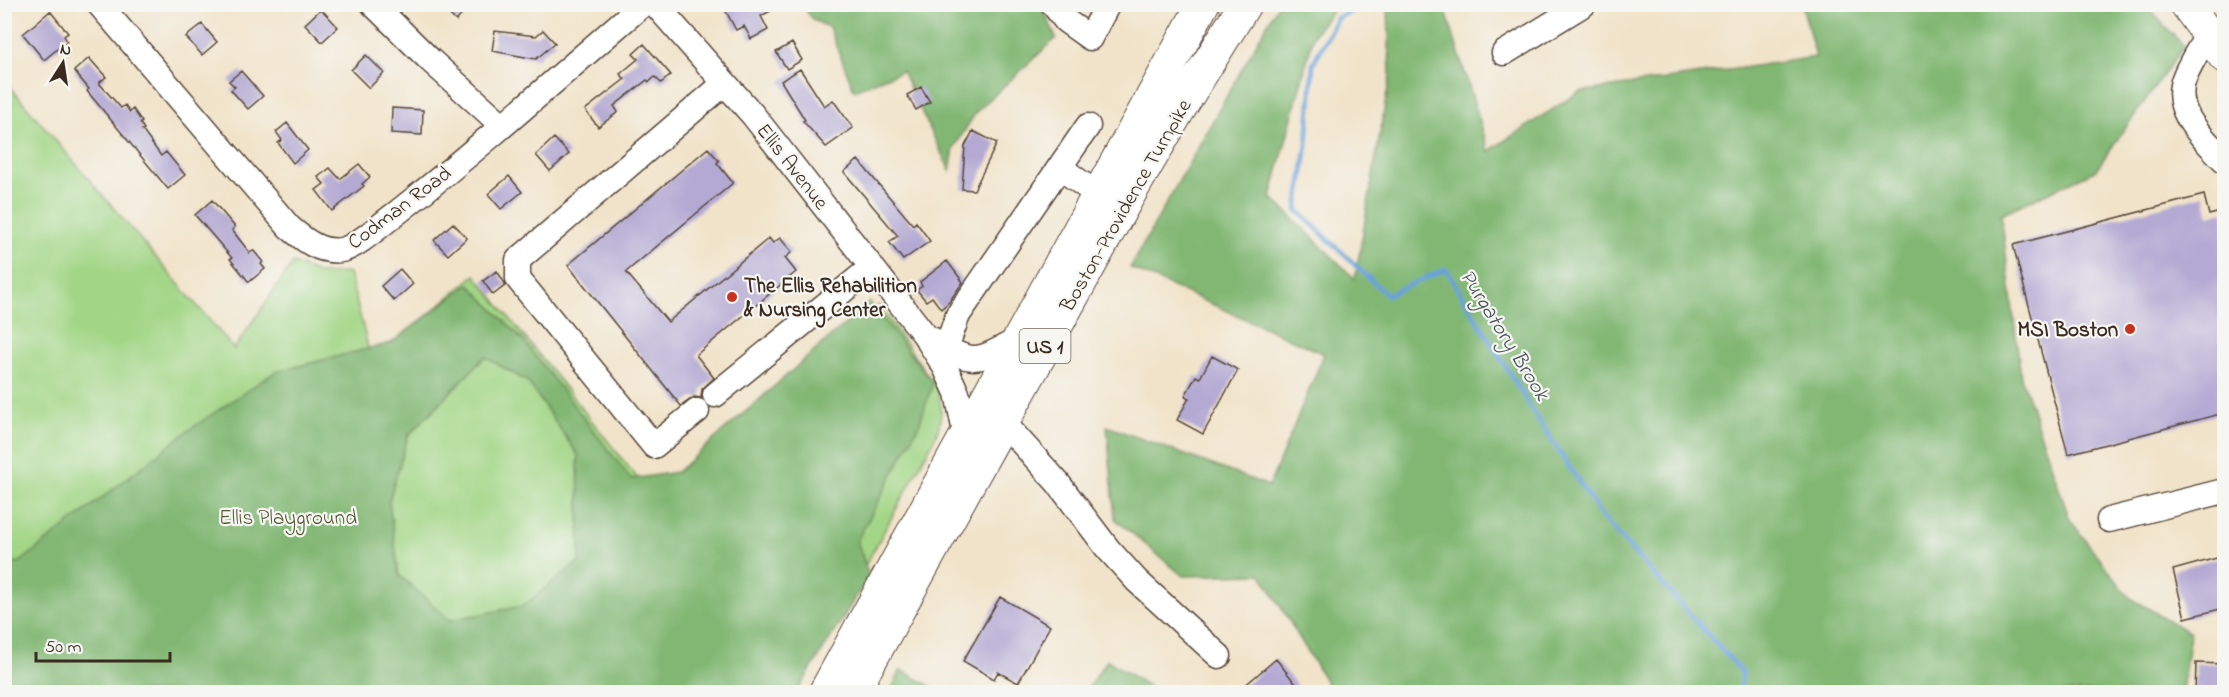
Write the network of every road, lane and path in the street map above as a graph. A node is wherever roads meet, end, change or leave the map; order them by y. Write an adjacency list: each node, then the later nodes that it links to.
1 (99, 4): 14 (street, Codman Road)
2 (373, 4): 14 (street)
3 (642, 4): 14 (street, Codman Road)
4 (655, 4): 13 (street, Ellis Avenue)
5 (1053, 4): 6 (street)
6 (1107, 4)
7 (1245, 4): 25 (main road, Boston-Providence Turnpike / US 1)
8 (1584, 4): 12 (street)
9 (2186, 4): 11 (main road)
10 (1194, 8): 18 (main road, Boston-Providence Turnpike / US 1)
11 (2216, 45): 16 (street)
12 (1504, 53)
13 (725, 83): 19 (street, Ellis Avenue); 24 (street)
14 (502, 125)
15 (1088, 126): 17 (street)
16 (2224, 160)
17 (1061, 168): 18 (street); 22 (street)
18 (1099, 196): 21 (main road, Boston-Providence Turnpike / US 1)
19 (872, 267): 20 (street, Ellis Avenue); 23 (street)
20 (924, 334): 22 (street, Ellis Avenue); 26 (street, Ellis Avenue)
21 (1021, 338): 22 (street, Ellis Avenue); 26 (main road, Boston-Providence Turnpike / US 1)
22 (946, 348)
23 (715, 395)
24 (697, 411)
25 (1003, 423): 29 (street); 31 (main road, Boston-Providence Turnpike / US 1)
26 (966, 437): 30 (main road, Boston-Providence Turnpike / US 1)
27 (2224, 492): 28 (street)
28 (2109, 520)
29 (1219, 656)
30 (825, 693)
31 (854, 693)

